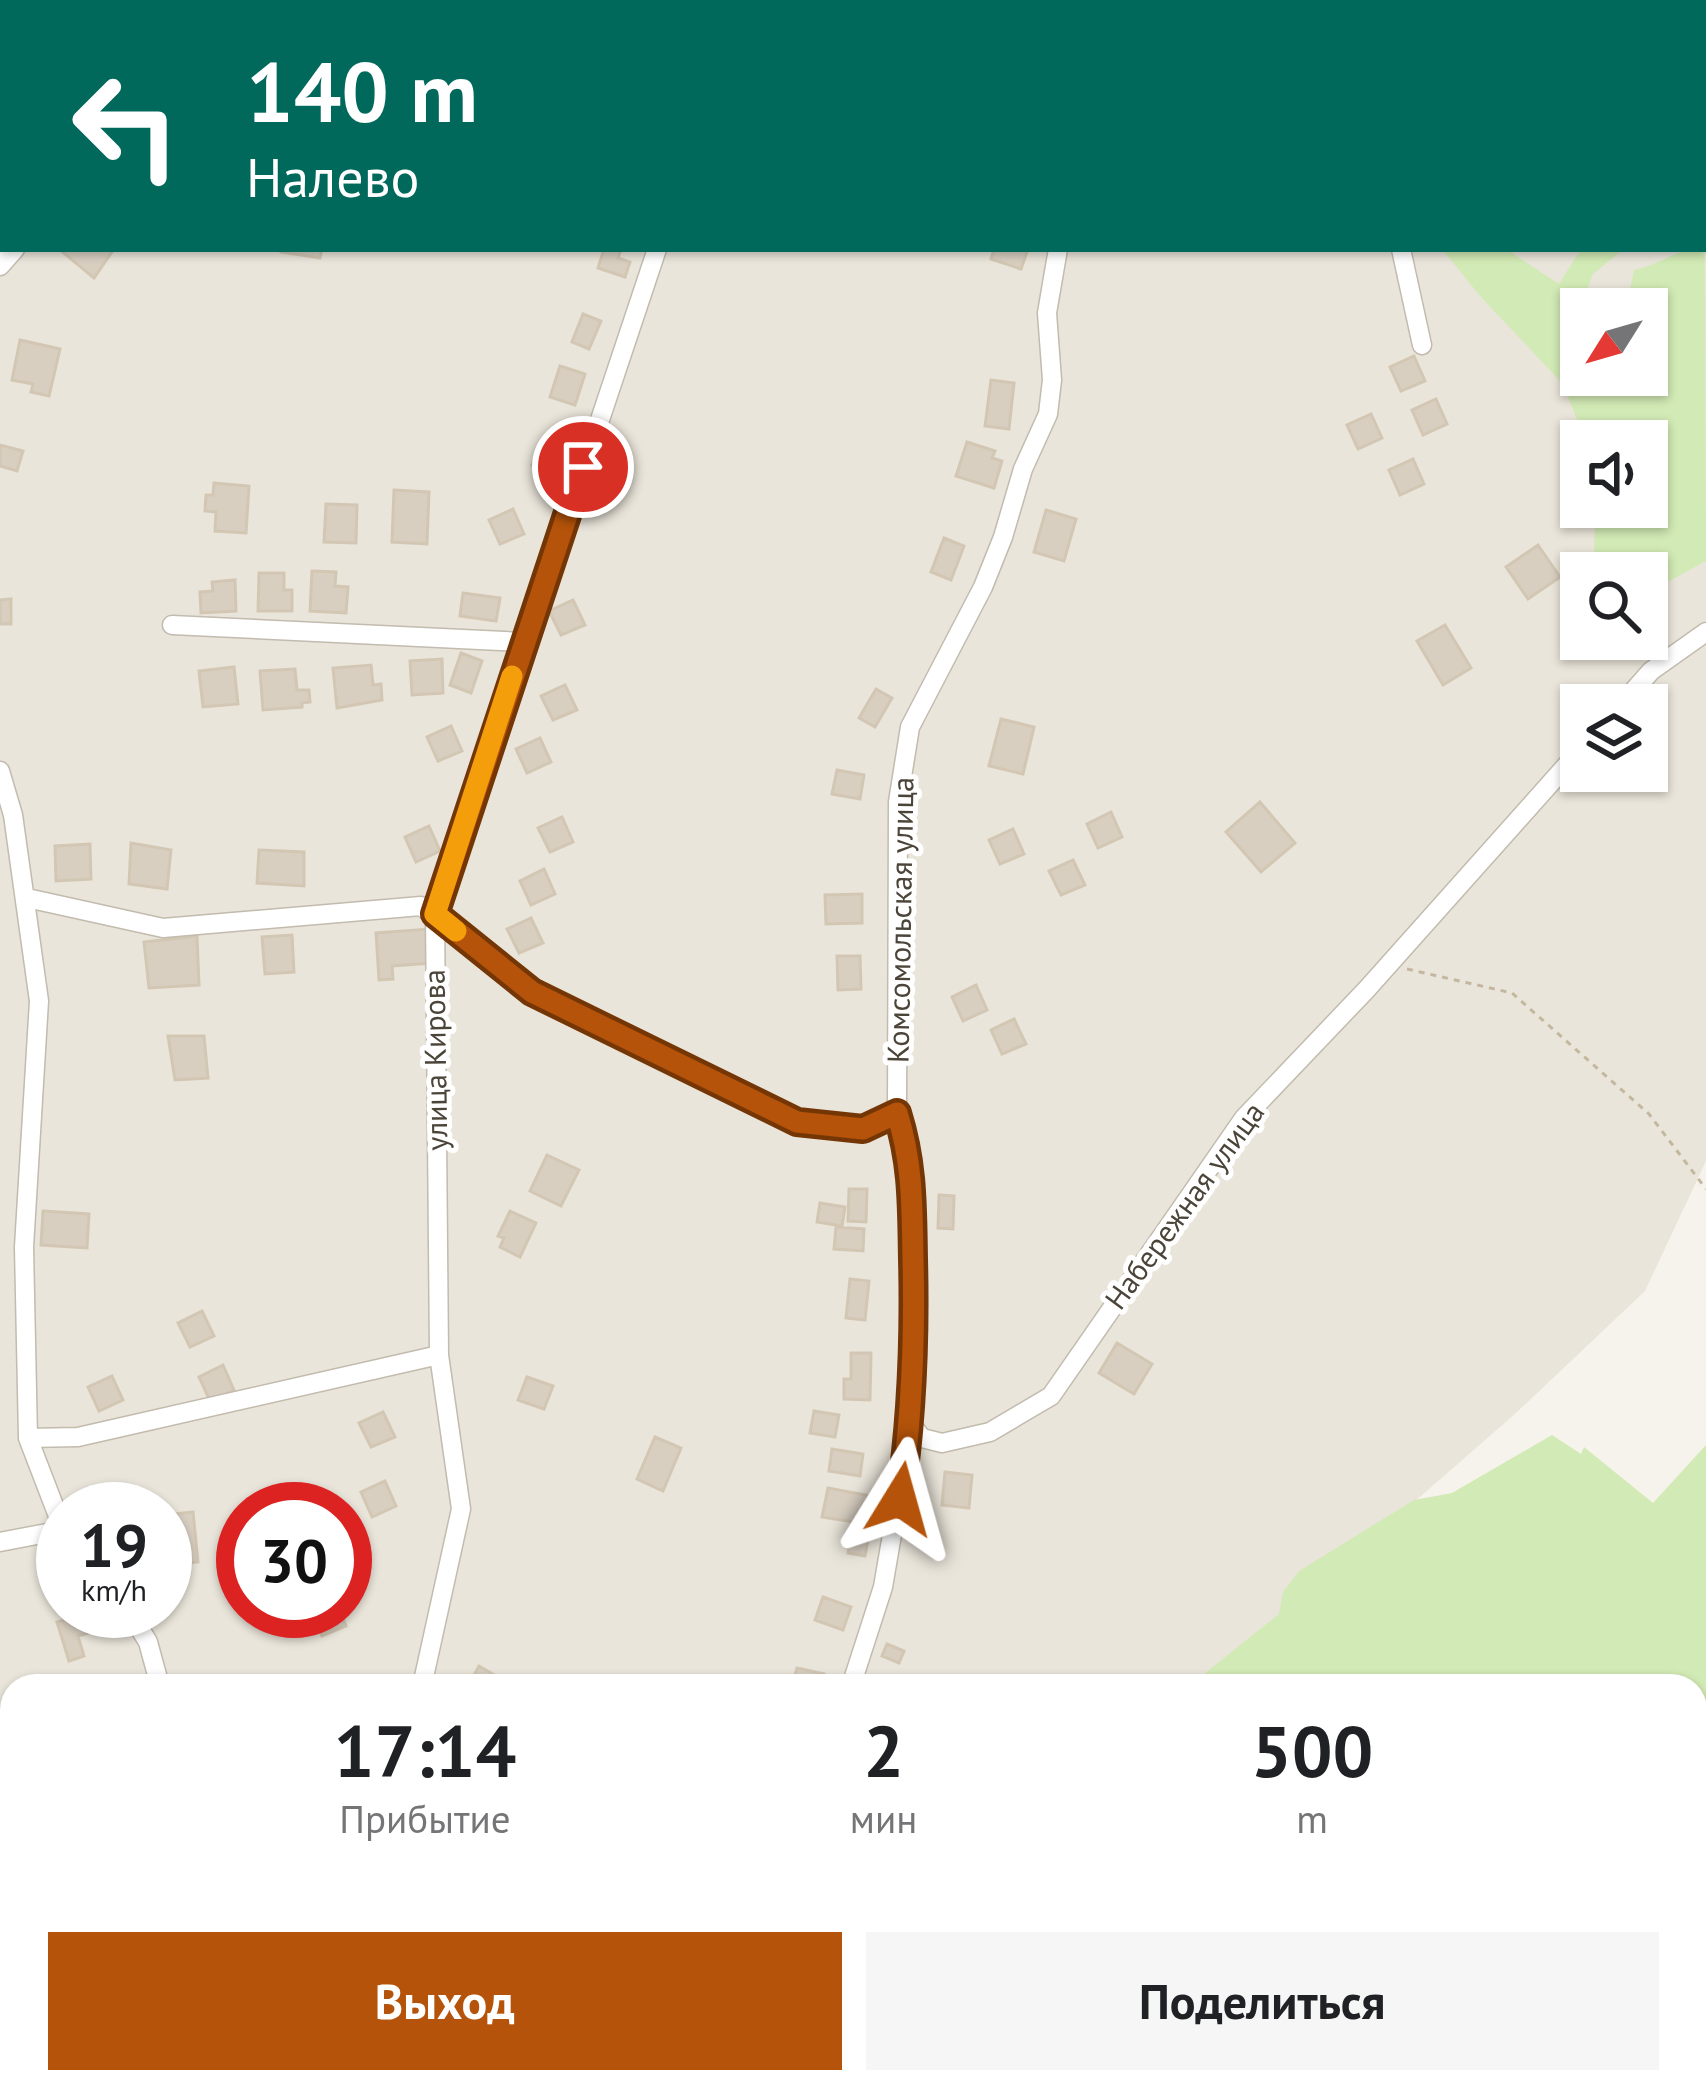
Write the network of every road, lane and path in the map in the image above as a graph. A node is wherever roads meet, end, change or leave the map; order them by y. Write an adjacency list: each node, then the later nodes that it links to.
1 (656, 252): 7 (street, улица Кирова)
2 (1058, 252): 14 (street, Комсомольская улица)
3 (1402, 252): 4 (street)
4 (1422, 345)
5 (172, 625): 7 (street)
6 (1706, 632): 8 (street)
7 (523, 642): 12 (street, улица Кирова)
8 (1640, 684)
9 (0, 771): 11 (street)
10 (1560, 772): 13 (street, Набережная улица)
11 (27, 898): 12 (street); 18 (street)
12 (435, 914): 14 (street); 16 (street, улица Кирова)
13 (1387, 965): 15 (path); 17 (street, Набережная улица)
14 (897, 1113): 17 (street, Комсомольская улица)
15 (1706, 1190)
16 (439, 1355): 18 (street); 24 (street, улица Кирова)
17 (911, 1424): 25 (street, Комсомольская улица)
18 (28, 1438): 19 (street)
19 (45, 1482)
20 (36, 1535): 21 (street)
21 (0, 1542)
22 (146, 1638): 23 (street)
23 (157, 1674)
24 (425, 1674)
25 (855, 1674)

